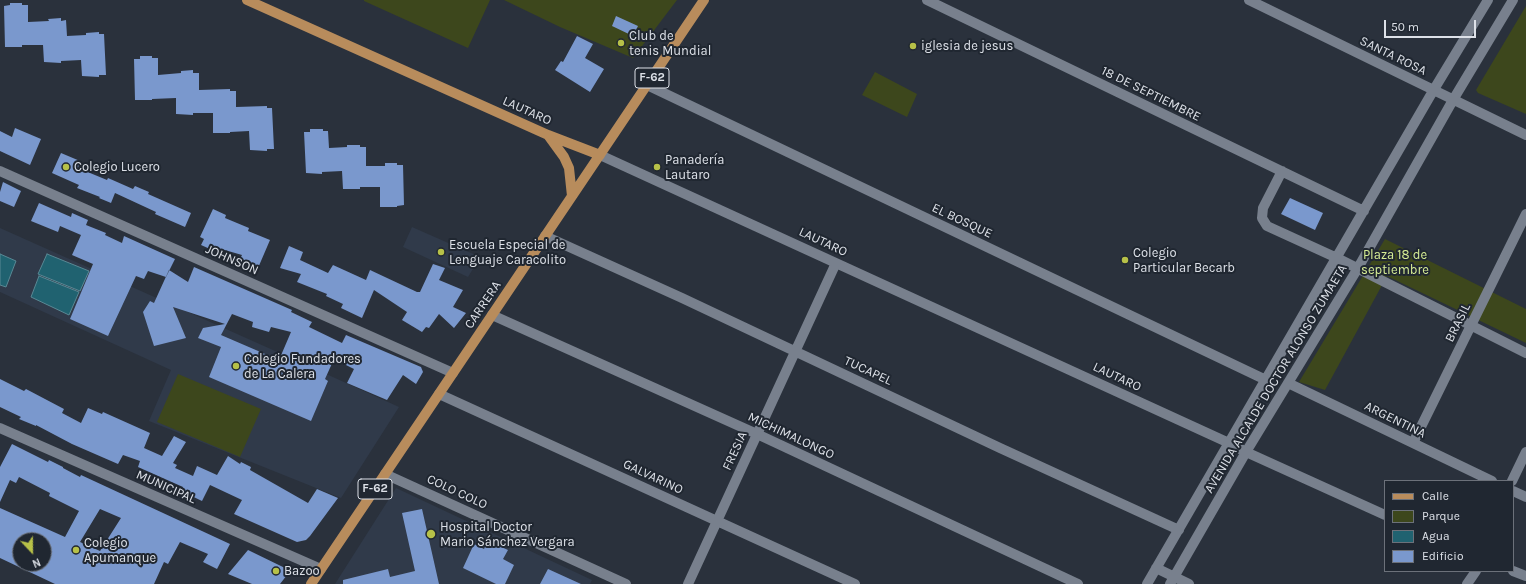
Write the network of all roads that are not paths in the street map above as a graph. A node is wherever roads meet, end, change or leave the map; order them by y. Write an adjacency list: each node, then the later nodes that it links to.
1 (247, 0): 10 (main road, LAUTARO)
2 (704, 0): 7 (main road, CARRERA / F-62)
3 (927, 0): 14 (street, 18 DE SEPTIEMBRE)
4 (1249, 0): 8 (street, SANTA ROSA)
5 (1488, 0): 8 (street, AVENIDA ALCALDE DOCTOR ALONSO ZUMAETA)
6 (1513, 0): 9 (street, AVENIDA ALCALDE DOCTOR ALONSO ZUMAETA)
7 (647, 85): 12 (main road, CARRERA / F-62); 27 (street, EL BOSQUE)
8 (1433, 91): 9 (street, SANTA ROSA); 16 (street, AVENIDA ALCALDE DOCTOR ALONSO ZUMAETA)
9 (1453, 100): 11 (street, SANTA ROSA); 21 (street, AVENIDA ALCALDE DOCTOR ALONSO ZUMAETA)
10 (548, 135): 12 (main road, LAUTARO); 15 (main road)
11 (1526, 135)
12 (600, 155): 15 (main road, CARRERA / F-62); 20 (street, LAUTARO)
13 (0, 171): 26 (street, JOHNSON)
14 (1282, 171): 16 (street, 18 DE SEPTIEMBRE); 19 (street)
15 (572, 196): 18 (main road, CARRERA / F-62)
16 (1364, 211): 19 (street, AVENIDA ALCALDE DOCTOR ALONSO ZUMAETA)
17 (1526, 214): 23 (street, BRASIL)
18 (546, 236): 22 (main road, CARRERA / F-62); 24 (street, TUCAPEL)
19 (1337, 258): 21 (street); 27 (street, AVENIDA ALCALDE DOCTOR ALONSO ZUMAETA)
20 (836, 263): 24 (street, FRESIA); 32 (street, LAUTARO)
21 (1358, 268): 23 (street); 28 (street, AVENIDA ALCALDE DOCTOR ALONSO ZUMAETA)
22 (492, 315): 26 (main road, CARRERA / F-62); 31 (street, MICHIMALONGO)
23 (1471, 325): 25 (street); 33 (street, BRASIL)
24 (795, 351): 31 (street, FRESIA); 43 (street, TUCAPEL)
25 (1526, 353)
26 (453, 373): 29 (main road, CARRERA / F-62)
27 (1266, 380): 32 (street, AVENIDA ALCALDE DOCTOR ALONSO ZUMAETA)
28 (1288, 383): 33 (street, ARGENTINA); 34 (street, AVENIDA ALCALDE DOCTOR ALONSO ZUMAETA)
29 (439, 394): 36 (main road, CARRERA / F-62); 42 (street, GALVARINO)
30 (0, 428): 45 (street, MUNICIPAL)
31 (757, 434): 42 (street, FRESIA); 54 (street, MICHIMALONGO)
32 (1230, 443): 34 (street, LAUTARO); 43 (street, AVENIDA ALCALDE DOCTOR ALONSO ZUMAETA)
33 (1413, 443): 37 (street, ARGENTINA)
34 (1246, 452): 41 (street, LAUTARO); 49 (street, AVENIDA ALCALDE DOCTOR ALONSO ZUMAETA)
35 (1526, 452): 38 (street)
36 (385, 474): 45 (main road, CARRERA / F-62); 51 (street, COLO COLO)
37 (1490, 480)
38 (1512, 480)
39 (1514, 491): 40 (street)
40 (1526, 497)
41 (1384, 515)
42 (717, 521): 52 (street, FRESIA); 53 (street, GALVARINO)
43 (1179, 530): 44 (street, AVENIDA ALCALDE DOCTOR ALONSO ZUMAETA)
44 (1156, 568): 49 (street); 55 (street, AVENIDA ALCALDE DOCTOR ALONSO ZUMAETA)
45 (321, 569): 50 (main road, CARRERA / F-62)
46 (1514, 571): 48 (street)
47 (1475, 572): 57 (street)
48 (1526, 576)
49 (1172, 581): 56 (street)
50 (311, 584)
51 (626, 584)
52 (688, 584)
53 (855, 584)
54 (1078, 584)
55 (1147, 584)
56 (1189, 584)
57 (1467, 584)

